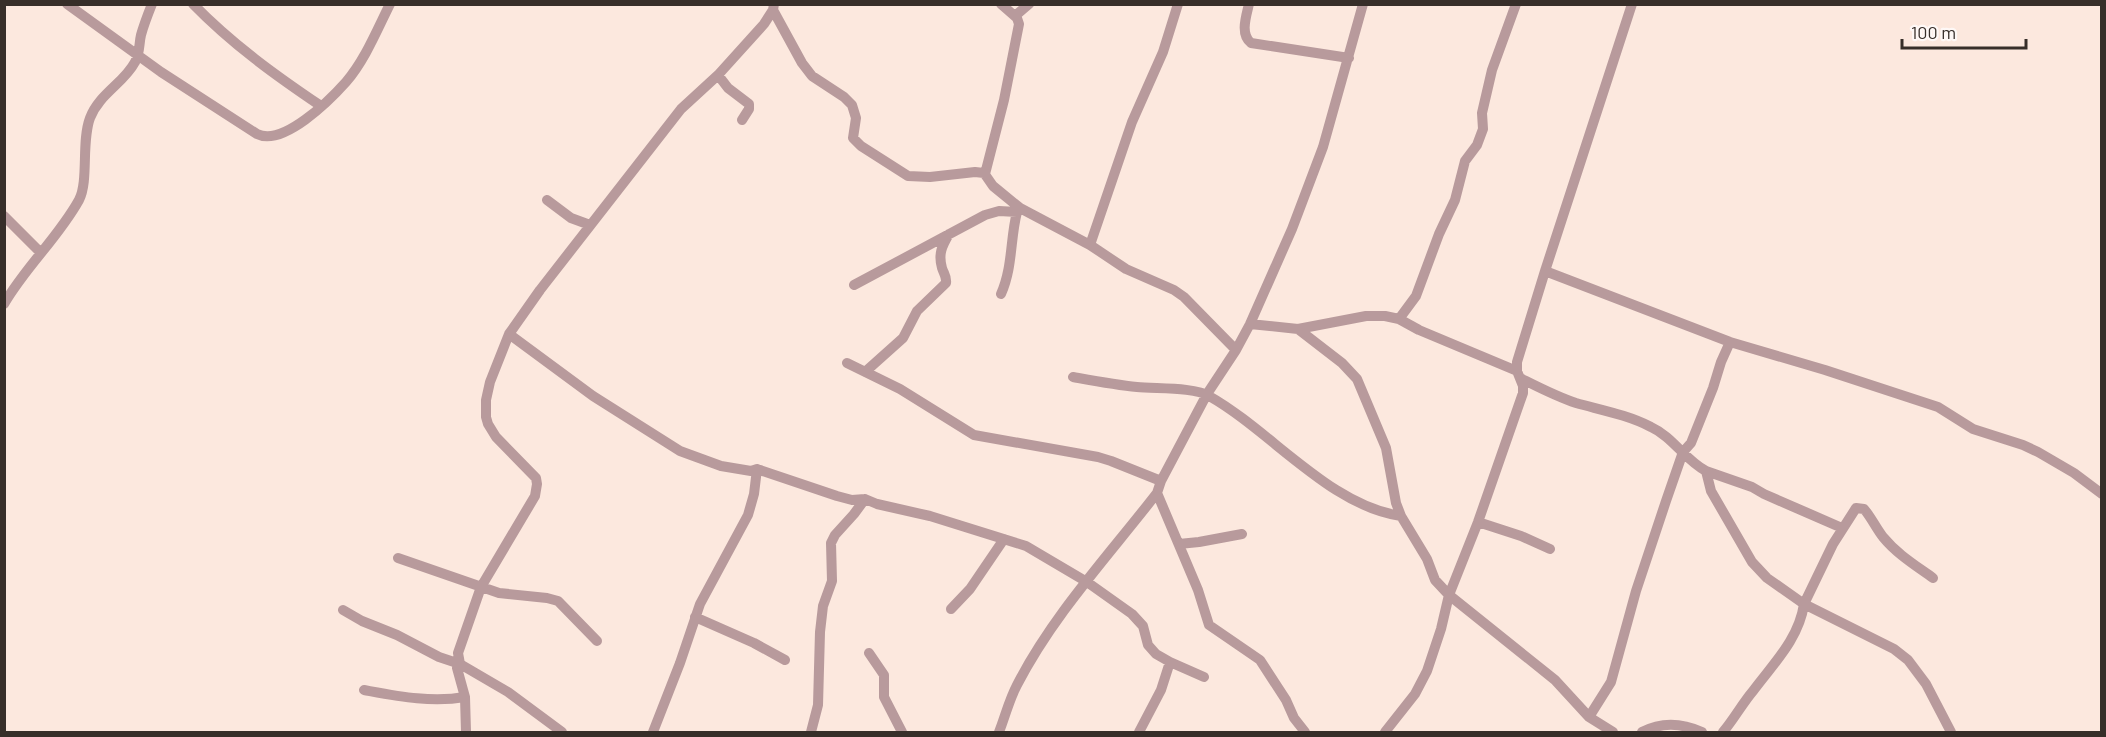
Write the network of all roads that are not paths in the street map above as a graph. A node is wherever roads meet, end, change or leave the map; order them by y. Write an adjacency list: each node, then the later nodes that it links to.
1 (67, 4): 14 (street)
2 (152, 4): 14 (street)
3 (194, 4): 17 (street)
4 (390, 4): 17 (street)
5 (1001, 4): 13 (street)
6 (1029, 4): 13 (street)
7 (1178, 4): 25 (street)
8 (1249, 4): 15 (street)
9 (1363, 4): 15 (street)
10 (1516, 4): 31 (street)
11 (1632, 4): 27 (street)
12 (774, 7): 16 (street); 19 (street)
13 (1015, 16): 19 (street)
14 (138, 55): 17 (street); 26 (street)
15 (1349, 58): 32 (street)
16 (718, 75): 18 (street); 23 (street)
17 (321, 106)
18 (742, 120)
19 (985, 174): 21 (street)
20 (548, 200): 23 (street)
21 (1018, 210): 24 (street); 25 (street); 29 (street)
22 (4, 216): 26 (street)
23 (590, 225): 34 (street)
24 (949, 233): 28 (street); 38 (street)
25 (1090, 245): 36 (street)
26 (40, 252): 30 (street)
27 (1545, 272): 35 (street); 39 (street)
28 (854, 285)
29 (1001, 294)
30 (4, 304)
31 (1399, 319): 33 (street); 39 (street)
32 (1250, 324): 33 (street); 36 (street)
33 (1298, 328): 49 (street)
34 (509, 334): 43 (street); 59 (street)
35 (1730, 342): 42 (street); 47 (street)
36 (1236, 350): 41 (street)
37 (847, 363): 38 (street)
38 (865, 372): 45 (street)
39 (1519, 374): 42 (street); 50 (street)
40 (1073, 377): 41 (street)
41 (1207, 394): 45 (street); 49 (street)
42 (1683, 452): 44 (street); 73 (street)
43 (757, 469): 48 (street); 64 (street)
44 (1706, 471): 51 (street); 61 (street)
45 (1161, 481): 46 (street)
46 (1157, 493): 54 (street); 58 (street)
47 (2102, 494)
48 (865, 499): 53 (street); 77 (street)
49 (1401, 516): 60 (street)
50 (1478, 522): 55 (street); 60 (street)
51 (1842, 528): 57 (street); 61 (street)
52 (1242, 534): 54 (street)
53 (1004, 539): 58 (street); 62 (street)
54 (1179, 544): 81 (street)
55 (1550, 549)
56 (398, 558): 59 (street)
57 (1933, 578)
58 (1087, 582): 68 (street); 79 (street)
59 (481, 587): 65 (street); 69 (street)
60 (1449, 595): 73 (street); 82 (street)
61 (1804, 604): 86 (street); 87 (street)
62 (951, 609)
63 (343, 610): 69 (street)
64 (695, 616): 67 (street); 76 (street)
65 (597, 641)
66 (869, 654): 78 (street)
67 (785, 660)
68 (1170, 662): 70 (street); 80 (street)
69 (460, 664): 72 (street); 75 (street)
70 (1204, 677)
71 (364, 690): 72 (street)
72 (465, 697): 74 (street)
73 (1589, 717): 83 (street)
74 (466, 732)
75 (562, 732)
76 (653, 732)
77 (810, 732)
78 (902, 732)
79 (999, 732)
80 (1139, 732)
81 (1305, 732)
82 (1385, 732)
83 (1613, 732)
84 (1642, 732): 85 (street)
85 (1702, 732)
86 (1723, 732)
87 (1951, 732)

